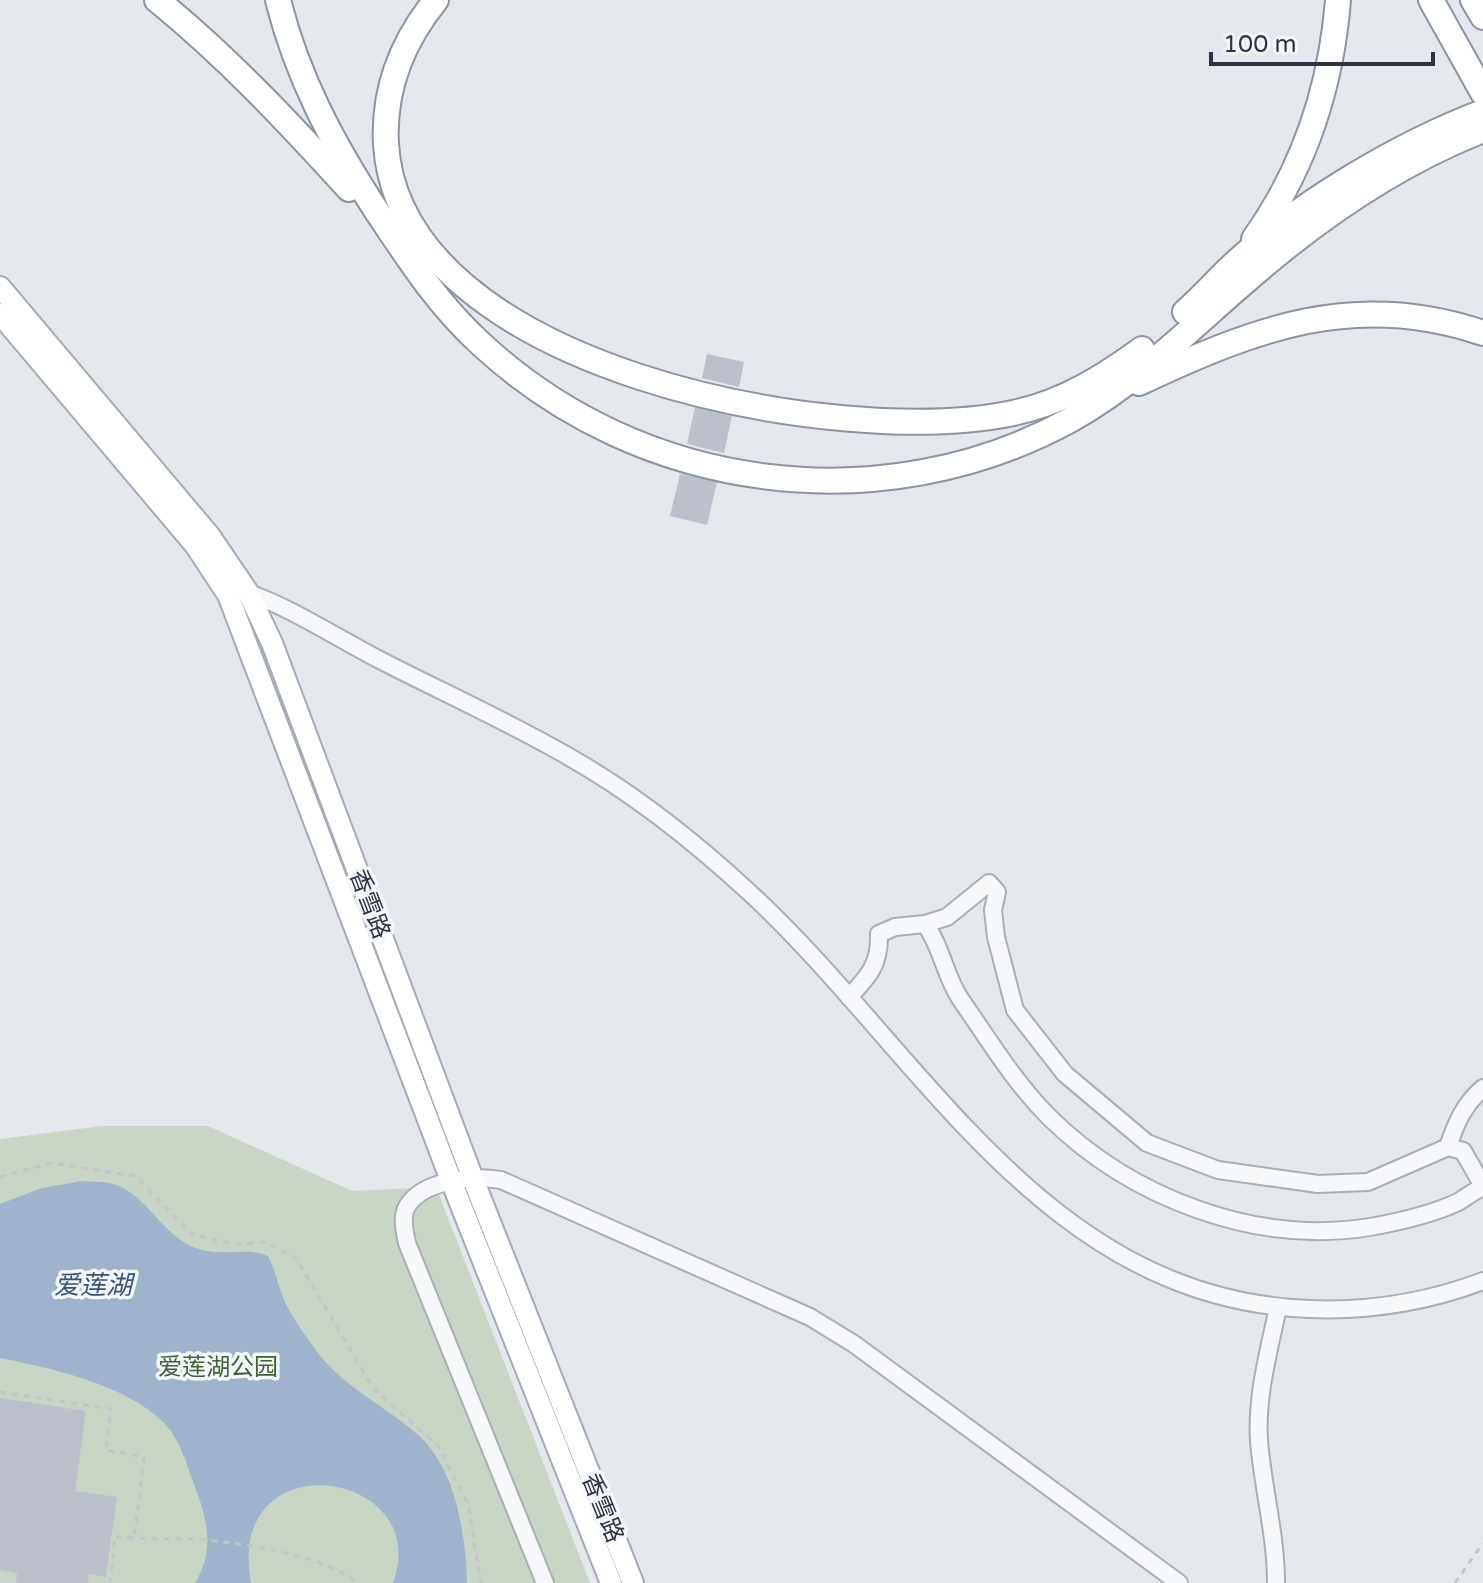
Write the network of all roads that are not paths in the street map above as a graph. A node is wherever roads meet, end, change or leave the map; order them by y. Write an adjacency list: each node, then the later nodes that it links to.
1 (157, 0): 13 (highway)
2 (278, 0): 13 (highway)
3 (294, 0): 13 (highway)
4 (436, 0): 13 (highway)
5 (1338, 0): 14 (highway)
6 (1431, 0): 9 (highway)
7 (1473, 0): 8 (highway)
8 (1483, 17)
9 (1483, 93)
10 (1483, 112): 12 (highway)
11 (1483, 130): 12 (highway)
12 (1450, 134): 14 (highway); 18 (highway)
13 (404, 236): 14 (highway); 18 (highway)
14 (1234, 264)
15 (0, 287): 19 (main road, 香雪路)
16 (0, 314): 19 (main road, 香雪路)
17 (1483, 333): 18 (highway)
18 (1100, 401)
19 (238, 594): 21 (street); 24 (main road, 香雪路); 25 (main road, 香雪路)
20 (925, 924): 21 (street); 23 (street); 26 (street)
21 (849, 997): 28 (street)
22 (1483, 1088): 23 (street)
23 (1448, 1147): 26 (street)
24 (473, 1179): 25 (street); 31 (main road, 香雪路); 32 (street)
25 (452, 1183): 29 (street); 30 (main road, 香雪路)
26 (1483, 1187)
27 (1483, 1281): 28 (street)
28 (1278, 1307): 33 (street)
29 (545, 1583)
30 (611, 1583)
31 (633, 1583)
32 (1179, 1583)
33 (1276, 1583)

